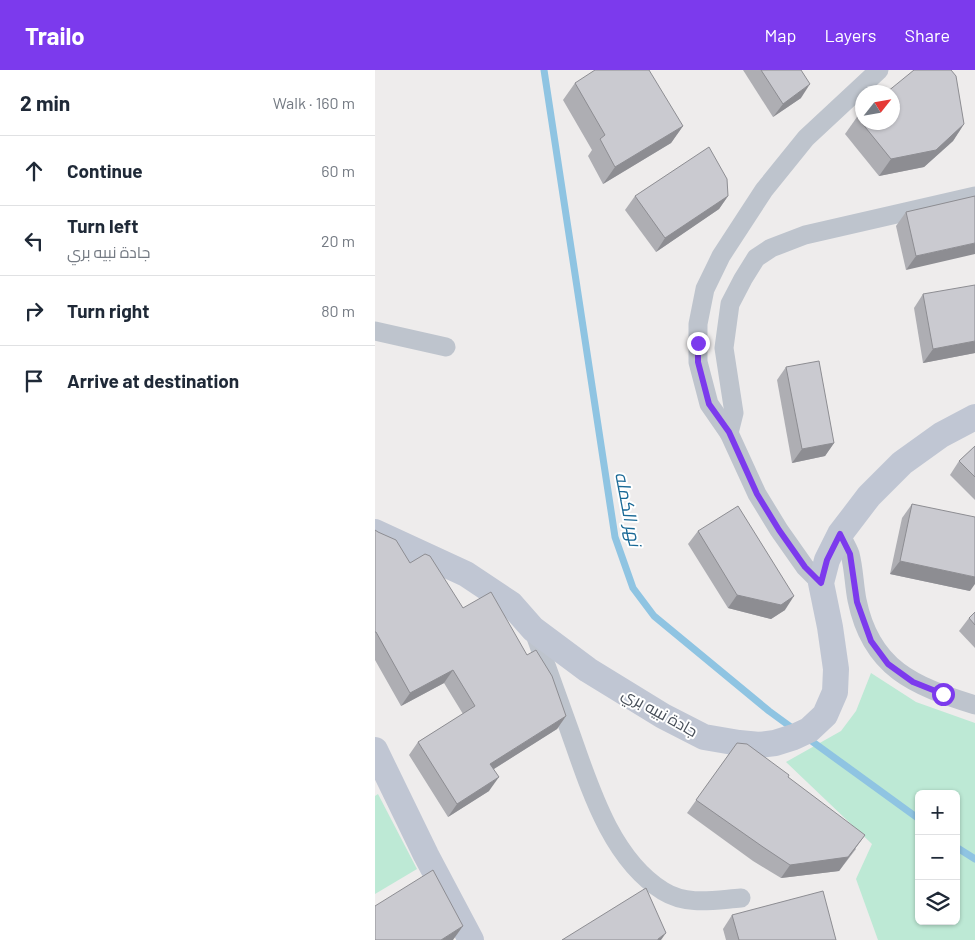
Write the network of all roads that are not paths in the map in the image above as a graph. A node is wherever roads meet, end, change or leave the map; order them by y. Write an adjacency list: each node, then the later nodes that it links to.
1 (879, 70): 6 (street)
2 (975, 196): 6 (street)
3 (375, 330): 4 (street)
4 (446, 347)
5 (975, 417): 8 (street, جادة نبيه بري)
6 (729, 432): 9 (street)
7 (375, 532): 10 (street, جادة نبيه بري)
8 (840, 534): 9 (street, جادة نبيه بري); 11 (street)
9 (821, 583): 10 (street, جادة نبيه بري)
10 (533, 629): 13 (street)
11 (975, 705)
12 (375, 750): 16 (street)
13 (636, 869): 14 (street); 15 (street)
14 (741, 898)
15 (651, 904)
16 (471, 940)

